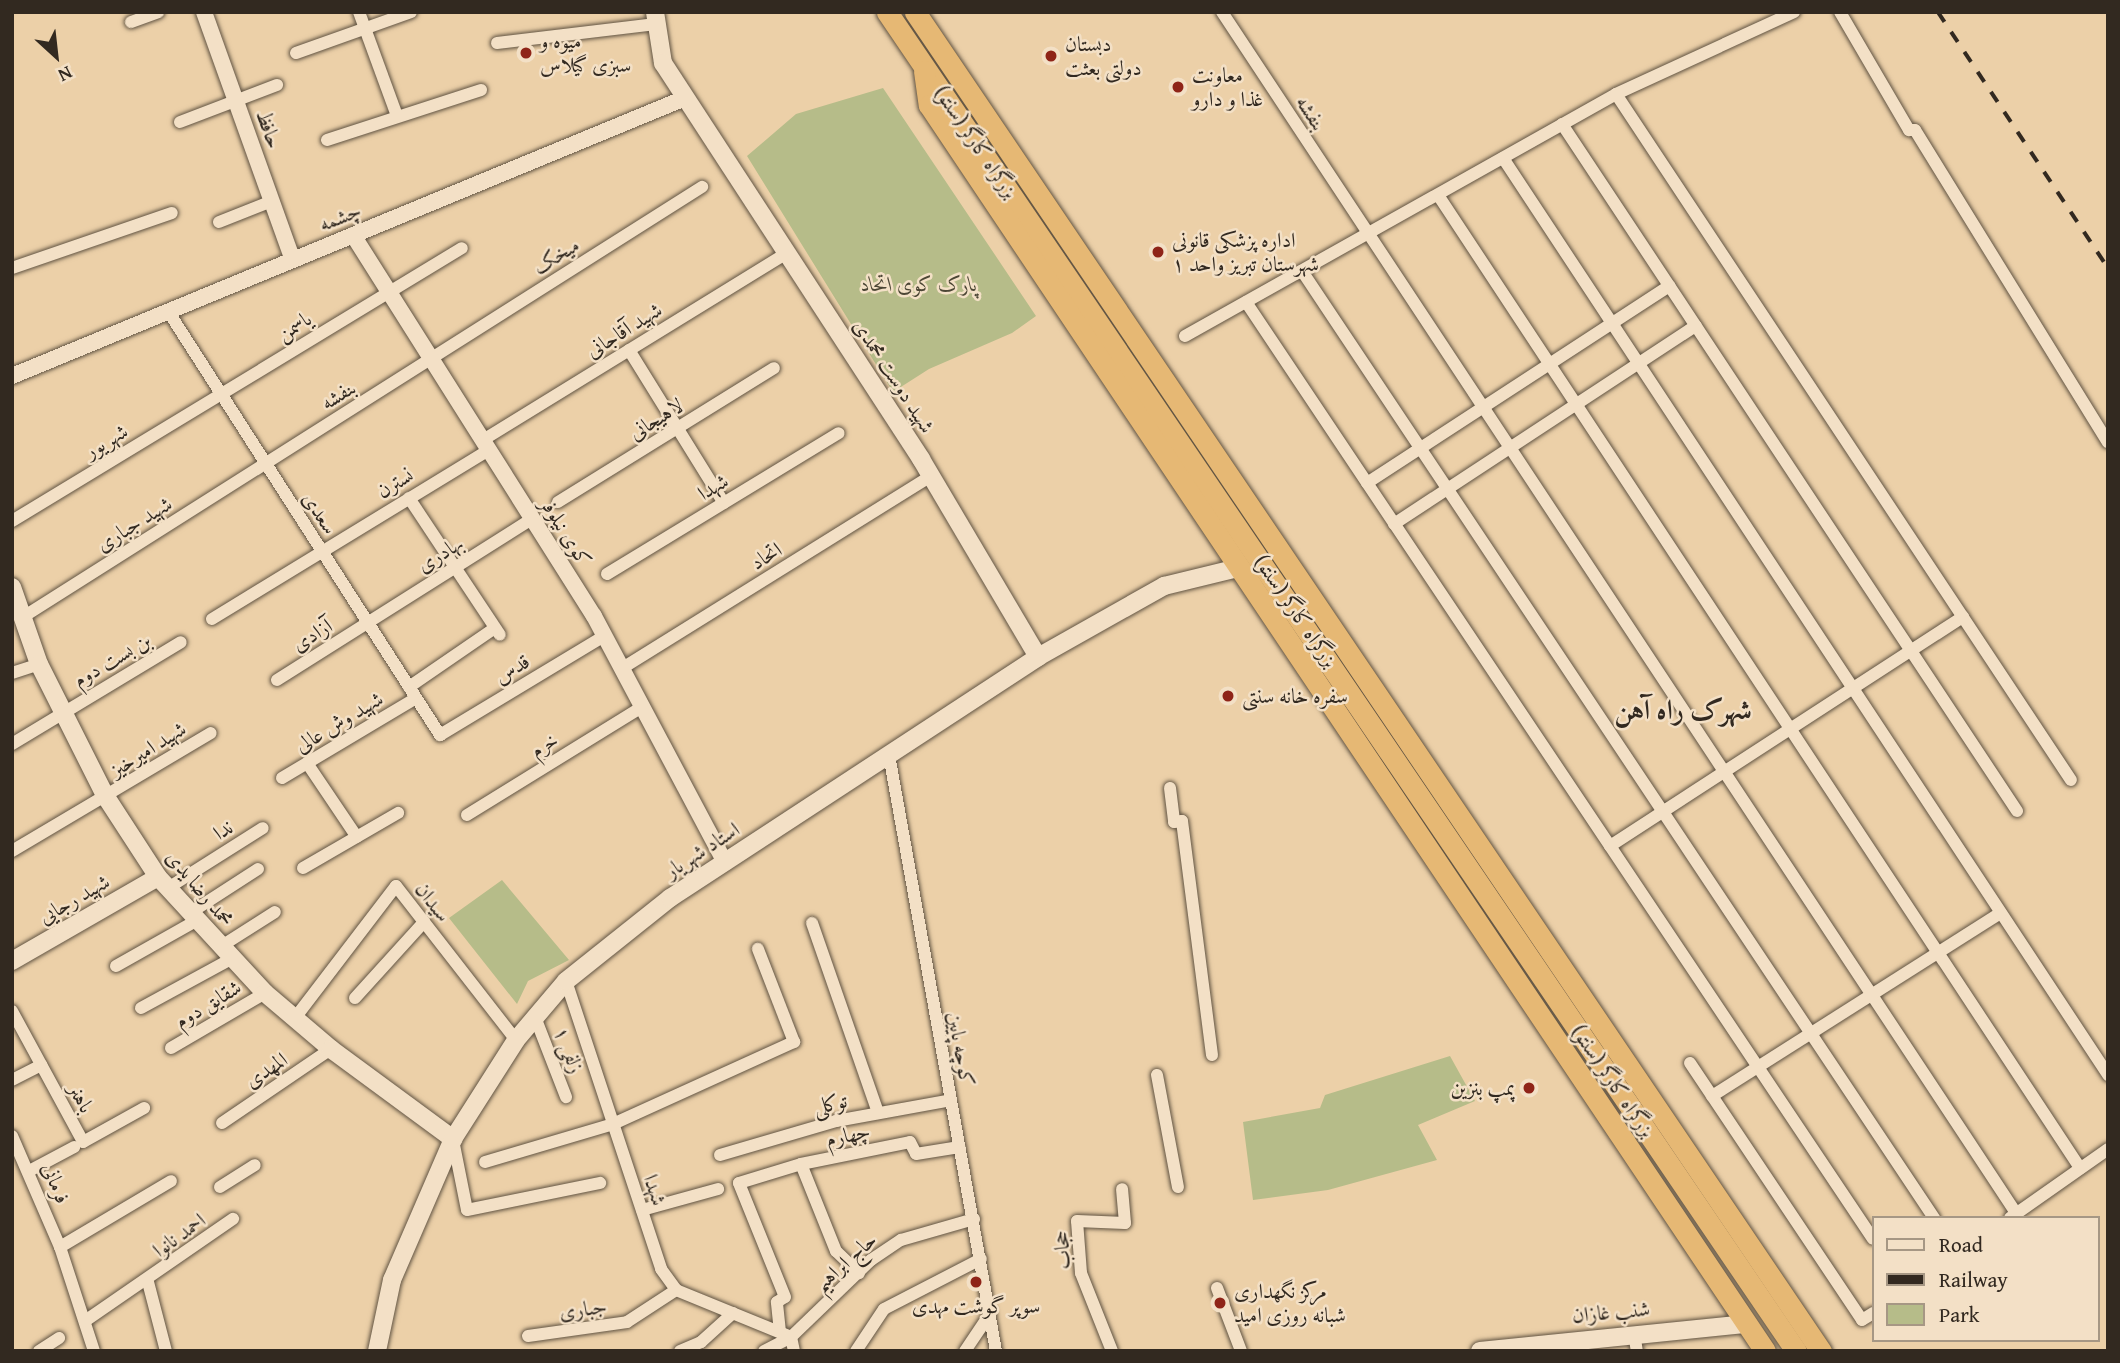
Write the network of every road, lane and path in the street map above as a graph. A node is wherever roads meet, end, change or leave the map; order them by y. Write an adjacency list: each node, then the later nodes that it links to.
1 (158, 12): 11 (street)
2 (204, 12): 20 (street, حافظ)
3 (359, 12): 12 (street)
4 (411, 12): 12 (street)
5 (887, 12): 15 (highway, بزرگراه کارگر (سنتو))
6 (915, 12): 205 (highway, بزرگراه کارگر (سنتو))
7 (1222, 12): 31 (street, بنفشه)
8 (1794, 12): 18 (street)
9 (1840, 12): 56 (street)
10 (656, 18): 13 (street); 19 (main road, شهید دوست محمدی)
11 (131, 22)
12 (364, 26): 14 (street); 21 (street)
13 (497, 43)
14 (296, 53)
15 (923, 65): 72 (highway); 134 (highway, بزرگراه کارگر (سنتو))
16 (277, 85): 20 (street)
17 (481, 90): 21 (street)
18 (1616, 94): 23 (street); 76 (street)
19 (685, 98): 32 (street, چشمه); 34 (main road, شهید دوست محمدی)
20 (236, 101): 22 (street); 28 (street, حافظ)
21 (397, 117): 24 (street)
22 (180, 122)
23 (1562, 124): 25 (street); 38 (street)
24 (327, 140)
25 (1503, 158): 27 (street); 42 (street)
26 (702, 187): 46 (street, میخک)
27 (1438, 195): 31 (street); 47 (street)
28 (272, 201): 30 (street); 35 (street, حافظ)
29 (172, 213): 36 (street)
30 (219, 222)
31 (1367, 234): 37 (street); 53 (street, بنفشه)
32 (353, 235): 35 (street, چشمه); 39 (street, کوی نیلوفر)
33 (462, 248): 39 (street, یاسمن)
34 (786, 253): 45 (street, شهید آقاجانی); 61 (main road, شهید دوست محمدی)
35 (293, 260): 41 (street, چشمه)
36 (12, 268)
37 (1302, 271): 40 (street); 58 (street)
38 (1670, 286): 42 (street); 43 (street)
39 (388, 291): 46 (street, کوی نیلوفر); 51 (street, یاسمن)
40 (1246, 302): 44 (street); 62 (street)
41 (168, 312): 50 (street, چشمه); 51 (street, سعدی)
42 (1611, 324): 47 (street); 48 (street)
43 (1696, 327): 48 (street); 81 (street)
44 (1185, 336)
45 (629, 350): 54 (street); 57 (street, شهید آقاجانی)
46 (431, 359): 57 (street, کوی نیلوفر); 60 (street, بنفشه)
47 (1550, 364): 52 (street); 53 (street)
48 (1636, 366): 52 (street); 87 (street)
49 (774, 368): 54 (street, لاهیجانی)
50 (12, 376)
51 (221, 394): 60 (street, سعدی); 68 (street, شهریور)
52 (1577, 405): 59 (street); 91 (street)
53 (1482, 408): 58 (street); 59 (street, بنفشه)
54 (677, 429): 65 (street, لاهیجانی); 66 (street)
55 (839, 433): 66 (street, شهدا)
56 (2108, 442)
57 (486, 445): 64 (street, نسترن); 67 (street, کوی نیلوفر)
58 (1420, 447): 62 (street); 63 (street)
59 (1510, 448): 63 (street); 97 (street, بنفشه)
60 (265, 463): 70 (street, سعدی); 75 (street, شهید جباری)
61 (931, 476): 82 (main road, شهید دوست محمدی); 84 (street, اتحاد)
62 (1367, 483): 69 (street)
63 (1449, 489): 69 (street); 102 (street)
64 (409, 498): 70 (street, نسترن); 71 (street)
65 (558, 502)
66 (724, 503): 73 (street, شهدا)
67 (533, 519): 71 (street, بهادری); 79 (street, کوی نیلوفر)
68 (12, 521)
69 (1394, 524): 108 (street)
70 (321, 550): 77 (street, نسترن); 78 (street, سعدی)
71 (455, 567): 78 (street, بهادری); 88 (street, شهید وش عالی)
72 (1238, 568): 82 (main road, استاد شهریار); 138 (highway)
73 (607, 574)
74 (12, 587): 75 (main road, محمد رضا یدی)
75 (23, 617): 83 (main road, محمد رضا یدی)
76 (1963, 617): 81 (street); 99 (street)
77 (212, 619)
78 (368, 622): 86 (street, آزادی); 88 (street, سعدی)
79 (604, 636): 84 (street, کوی نیلوفر); 93 (street, قدس)
80 (181, 642): 90 (street, بن بست دوم)
81 (1911, 650): 87 (street); 103 (street)
82 (1038, 657): 95 (main road, استاد شهریار)
83 (39, 664): 85 (street); 90 (main road, محمد رضا یدی)
84 (621, 669): 89 (street, کوی نیلوفر)
85 (12, 673)
86 (277, 680)
87 (1851, 689): 91 (street); 115 (street)
88 (412, 692): 93 (street, سعدی); 96 (street, شهید وش عالی)
89 (640, 708): 105 (street, خرم); 110 (street, کوی نیلوفر)
90 (63, 711): 94 (street, بن بست دوم); 101 (main road, محمد رضا یدی)
91 (1790, 729): 97 (street); 121 (street)
92 (211, 733): 101 (street, شهید امیرخیز)
93 (440, 735)
94 (12, 744)
95 (889, 755): 110 (main road, استاد شهریار); 147 (street, کوچه پایین)
96 (307, 763): 98 (street, شهید وش عالی); 107 (street)
97 (1725, 771): 102 (street); 126 (street, بنفشه)
98 (282, 778)
99 (2071, 779)
100 (1170, 788): 137 (street)
101 (106, 797): 109 (street, شهید امیرخیز); 113 (main road, محمد رضا یدی)
102 (1663, 811): 108 (street); 132 (street)
103 (2017, 811)
104 (398, 813): 107 (street)
105 (467, 815)
106 (263, 828): 113 (street, ندا)
107 (357, 837): 111 (street)
108 (1610, 846): 141 (street)
109 (12, 851)
110 (725, 862): 124 (main road, استاد شهریار)
111 (303, 868)
112 (258, 869): 116 (street)
113 (163, 882): 116 (main road, محمد رضا یدی); 122 (main road, شهید رجایی)
114 (275, 912): 120 (street)
115 (2000, 913): 121 (street); 143 (street)
116 (193, 917): 120 (main road, محمد رضا یدی); 123 (street)
117 (425, 922): 127 (street); 131 (street, سیدان); 133 (street, سیدان)
118 (812, 923): 149 (street)
119 (758, 949): 151 (street)
120 (225, 953): 125 (main road, محمد رضا یدی); 128 (street)
121 (1938, 953): 126 (street); 161 (street)
122 (12, 961)
123 (116, 966)
124 (566, 981): 130 (main road, استاد شهریار); 151 (street, شهدا)
125 (265, 993): 131 (main road, محمد رضا یدی); 135 (street, شقایق دوم)
126 (1872, 995): 132 (street); 171 (street, بنفشه)
127 (355, 998)
128 (141, 1008)
129 (12, 1011): 140 (street, باهنر)
130 (536, 1017): 133 (main road, استاد شهریار); 146 (street, زلفی ۱)
131 (295, 1018): 136 (main road, محمد رضا یدی)
132 (1811, 1033): 141 (street); 170 (street)
133 (516, 1040): 153 (main road, استاد شهریار)
134 (1589, 1046): 138 (highway); 204 (highway, بزرگراه کارگر (سنتو))
135 (170, 1048)
136 (331, 1049): 150 (street, المهدی); 153 (main road, محمد رضا یدی)
137 (1212, 1055)
138 (1569, 1059): 185 (highway)
139 (1690, 1063): 145 (street)
140 (41, 1065): 144 (street); 148 (street, باهنر)
141 (1758, 1067): 145 (street); 174 (street)
142 (1157, 1075): 166 (street)
143 (2108, 1075)
144 (12, 1080)
145 (1712, 1096): 183 (street)
146 (566, 1097)
147 (951, 1100): 149 (street, توکلی); 155 (street, کوچه پایین)
148 (144, 1108)
149 (878, 1113): 157 (street, توکلی)
150 (222, 1123)
151 (613, 1124): 158 (street); 169 (street, شهدا)
152 (12, 1136): 162 (street, فرمانی)
153 (453, 1139): 164 (street); 193 (main road, استاد شهریار)
154 (74, 1147): 162 (street)
155 (960, 1147): 159 (street, چهارم); 173 (street, کوچه پایین)
156 (2108, 1149): 161 (street)
157 (720, 1155)
158 (485, 1162)
159 (801, 1164): 177 (street); 186 (street, چهارم)
160 (255, 1165): 165 (street)
161 (2080, 1168): 171 (street)
162 (31, 1170): 175 (street, فرمانی)
163 (172, 1181): 175 (street)
164 (600, 1183)
165 (220, 1187)
166 (1178, 1188)
167 (718, 1189): 169 (street)
168 (1122, 1189): 200 (street, حجاب)
169 (642, 1210): 180 (street, شهدا)
170 (1933, 1216)
171 (2012, 1216)
172 (233, 1219): 178 (street, احمد نانوا)
173 (974, 1219): 176 (street, کوچه پایین); 177 (street, حاج ابراهیم)
174 (1871, 1236)
175 (60, 1247): 184 (street, فرمانی)
176 (981, 1259): 182 (street, کوچه پایین); 197 (street)
177 (859, 1273): 186 (street, حاج ابراهیم)
178 (148, 1282): 184 (street, احمد نانوا); 192 (street)
179 (1217, 1288): 201 (street)
180 (676, 1290): 181 (street); 187 (street, جباری)
181 (733, 1313): 186 (street); 194 (street)
182 (990, 1314): 198 (street); 199 (street, کوچه پایین)
183 (1871, 1314)
184 (85, 1321): 191 (street, فرمانی)
185 (1747, 1324): 189 (main road, شنب غازان); 203 (highway)
186 (786, 1335): 195 (street, حاج ابراهیم); 196 (street)
187 (528, 1336)
188 (59, 1338): 190 (street)
189 (1635, 1342): 202 (main road, شنب غازان)
190 (39, 1351)
191 (94, 1351)
192 (166, 1351)
193 (377, 1351)
194 (680, 1351)
195 (764, 1351)
196 (794, 1351)
197 (856, 1351)
198 (965, 1351)
199 (996, 1351)
200 (1112, 1351)
201 (1241, 1351)
202 (1480, 1351)
203 (1765, 1351)
204 (1796, 1351)
205 (1821, 1351)

